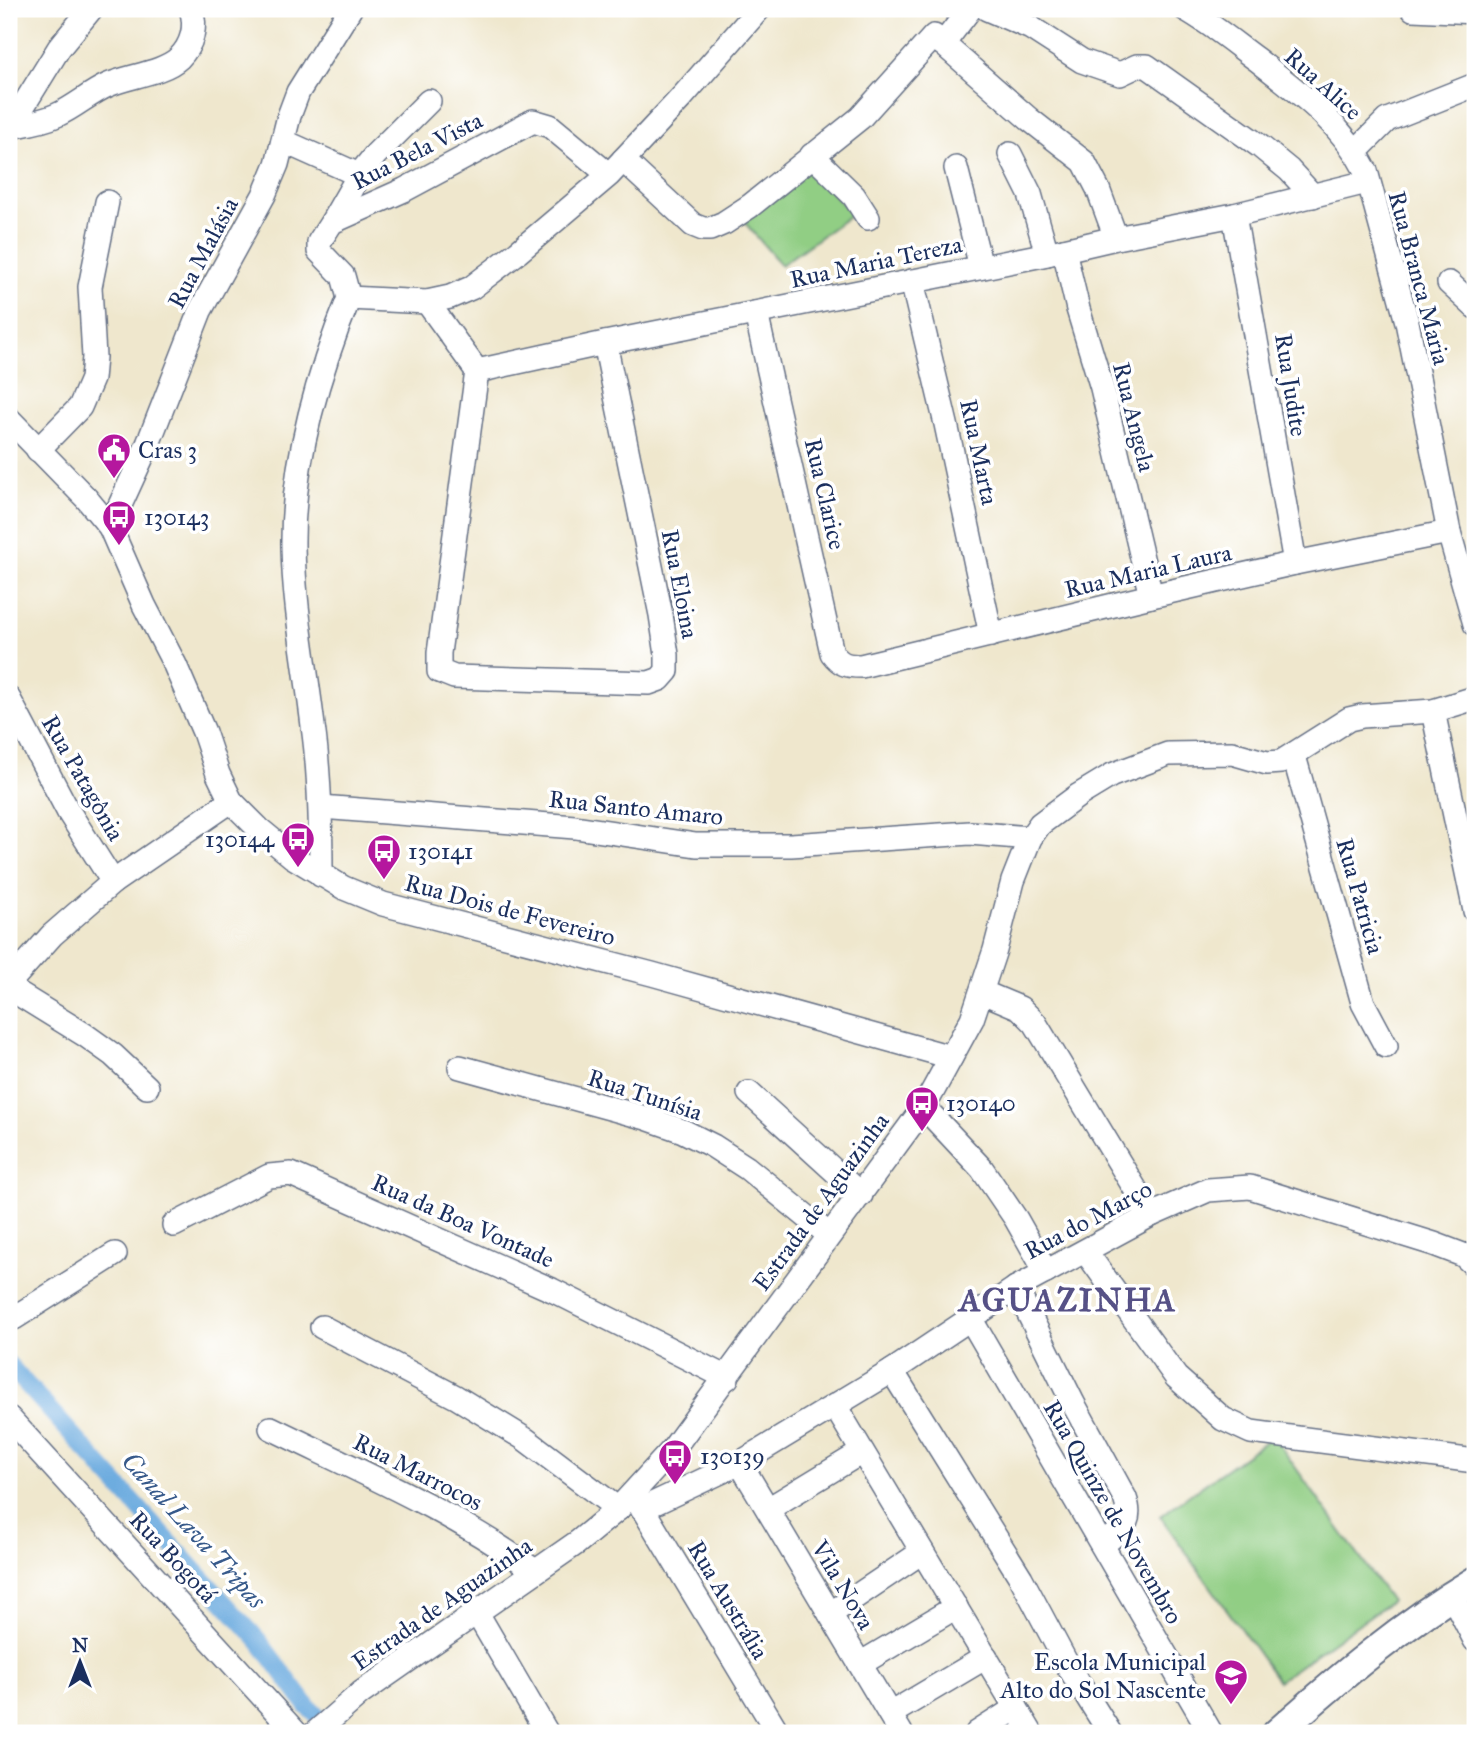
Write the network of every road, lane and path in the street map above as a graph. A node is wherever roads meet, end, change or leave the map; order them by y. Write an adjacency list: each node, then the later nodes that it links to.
1 (91, 9): 13 (street)
2 (191, 9): 13 (street)
3 (351, 9): 14 (street, Rua Malásia)
4 (760, 9): 18 (street)
5 (970, 9): 10 (street)
6 (987, 9): 22 (street)
7 (1185, 9): 15 (street, Rua Alice)
8 (1413, 9): 9 (street)
9 (1475, 12)
10 (939, 40): 17 (street); 27 (street)
11 (1475, 85): 15 (street)
12 (429, 101): 20 (street, Rua Bela Vista)
13 (9, 128)
14 (283, 141): 20 (street); 40 (street, Rua Malásia)
15 (1356, 151): 21 (street, Rua Branca Maria)
16 (1010, 154): 28 (street, Rua Angela)
17 (812, 155): 18 (street); 25 (street)
18 (616, 168): 26 (street, Rua Bela Vista); 33 (street)
19 (956, 168): 29 (street)
20 (359, 175): 26 (street, Rua Bela Vista)
21 (1367, 182): 22 (street, Rua Maria Tereza); 41 (street, Rua Branca Maria)
22 (1313, 196): 24 (street, Rua Maria Tereza)
23 (107, 202): 39 (street)
24 (1234, 215): 27 (street, Rua Maria Tereza); 42 (street, Rua Judite)
25 (868, 218)
26 (332, 222): 32 (street, Rua Bela Vista)
27 (1116, 238): 28 (street, Rua Maria Tereza)
28 (1056, 252): 29 (street, Rua Maria Tereza); 43 (street, Rua Angela)
29 (981, 267): 30 (street, Rua Maria Tereza)
30 (912, 281): 35 (street, Rua Maria Tereza); 45 (street, Rua Marta)
31 (1449, 283): 34 (street)
32 (349, 298): 33 (street); 52 (street)
33 (427, 302): 37 (street)
34 (1475, 307)
35 (756, 313): 36 (street, Rua Maria Tereza); 46 (street, Rua Clarice)
36 (605, 343): 37 (street, Rua Maria Tereza); 37 (street, Rua Eloina)
37 (477, 371)
38 (9, 419): 39 (street, Rua Dois de Fevereiro)
39 (37, 450): 40 (street, Rua Dois de Fevereiro)
40 (110, 527): 51 (street, Rua Dois de Fevereiro)
41 (1449, 532): 42 (street, Rua Maria Laura); 44 (street, Rua Branca Maria)
42 (1295, 564): 43 (street, Rua Maria Laura)
43 (1151, 596): 45 (street, Rua Maria Laura)
44 (1475, 624)
45 (991, 635): 46 (street, Rua Maria Laura)
46 (861, 666)
47 (1475, 698): 49 (street, Estrada de Aguazinha)
48 (9, 699): 55 (street, Rua Patagônia)
49 (1433, 712): 50 (street, Estrada de Aguazinha); 56 (street)
50 (1294, 755): 53 (street, Estrada de Aguazinha); 60 (street, Rua Patricia)
51 (231, 801): 54 (street, Rua Dois de Fevereiro); 55 (street)
52 (320, 807): 53 (street, Rua Santo Amaro); 54 (street)
53 (1030, 838): 59 (street, Estrada de Aguazinha)
54 (320, 875): 61 (street, Rua Dois de Fevereiro)
55 (113, 882): 57 (street)
56 (1475, 911)
57 (9, 983)
58 (9, 988): 63 (street)
59 (982, 992): 61 (street, Estrada de Aguazinha); 67 (street)
60 (1385, 1046)
61 (951, 1057): 65 (street, Estrada de Aguazinha)
62 (460, 1067): 69 (street, Rua Tunísia)
63 (147, 1087)
64 (749, 1093): 66 (street)
65 (923, 1107): 66 (street, Estrada de Aguazinha); 73 (street)
66 (861, 1195): 69 (street, Estrada de Aguazinha)
67 (1152, 1216): 70 (street, Rua do Março); 72 (street, Rua do Março)
68 (174, 1226): 79 (street, Rua da Boa Vontade)
69 (828, 1234): 79 (street, Estrada de Aguazinha)
70 (1086, 1252): 73 (street, Rua do Março); 84 (street)
71 (115, 1254): 75 (street)
72 (1471, 1258)
73 (1046, 1272): 74 (street, Rua do Março)
74 (1016, 1287): 76 (street, Rua do Março); 88 (street)
75 (9, 1312)
76 (970, 1318): 78 (street, Rua do Março); 88 (street, Rua Quinze de Novembro)
77 (322, 1327): 86 (street)
78 (892, 1371): 80 (street, Rua do Março); 106 (street)
79 (727, 1378): 86 (street, Estrada de Aguazinha)
80 (835, 1406): 83 (street); 85 (street, Rua do Março)
81 (9, 1418): 100 (street, Rua Bogotá)
82 (271, 1428): 90 (street, Rua Marrocos)
83 (862, 1452): 87 (street); 89 (street)
84 (1475, 1461)
85 (740, 1463): 86 (street, Rua do Março); 87 (street, Vila Nova)
86 (631, 1503): 90 (street, Estrada de Aguazinha); 103 (street, Rua Austrália)
87 (768, 1509): 94 (street, Vila Nova)
88 (1103, 1545): 107 (street, Rua Quinze de Novembro)
89 (922, 1552): 92 (street); 94 (street)
90 (535, 1572): 93 (street, Estrada de Aguazinha)
91 (1464, 1588): 95 (street); 108 (main road)
92 (956, 1608): 96 (street); 97 (street)
93 (477, 1613): 101 (street, Estrada de Aguazinha); 102 (street)
94 (830, 1614): 97 (street, Vila Nova)
95 (1475, 1640)
96 (986, 1657): 98 (street); 99 (street)
97 (860, 1664): 99 (street, Vila Nova)
98 (1016, 1708): 104 (street); 105 (street)
99 (896, 1723)
100 (296, 1733)
101 (315, 1733)
102 (547, 1733)
103 (778, 1733)
104 (977, 1733)
105 (1031, 1733)
106 (1110, 1733)
107 (1210, 1733)
108 (1277, 1733)

